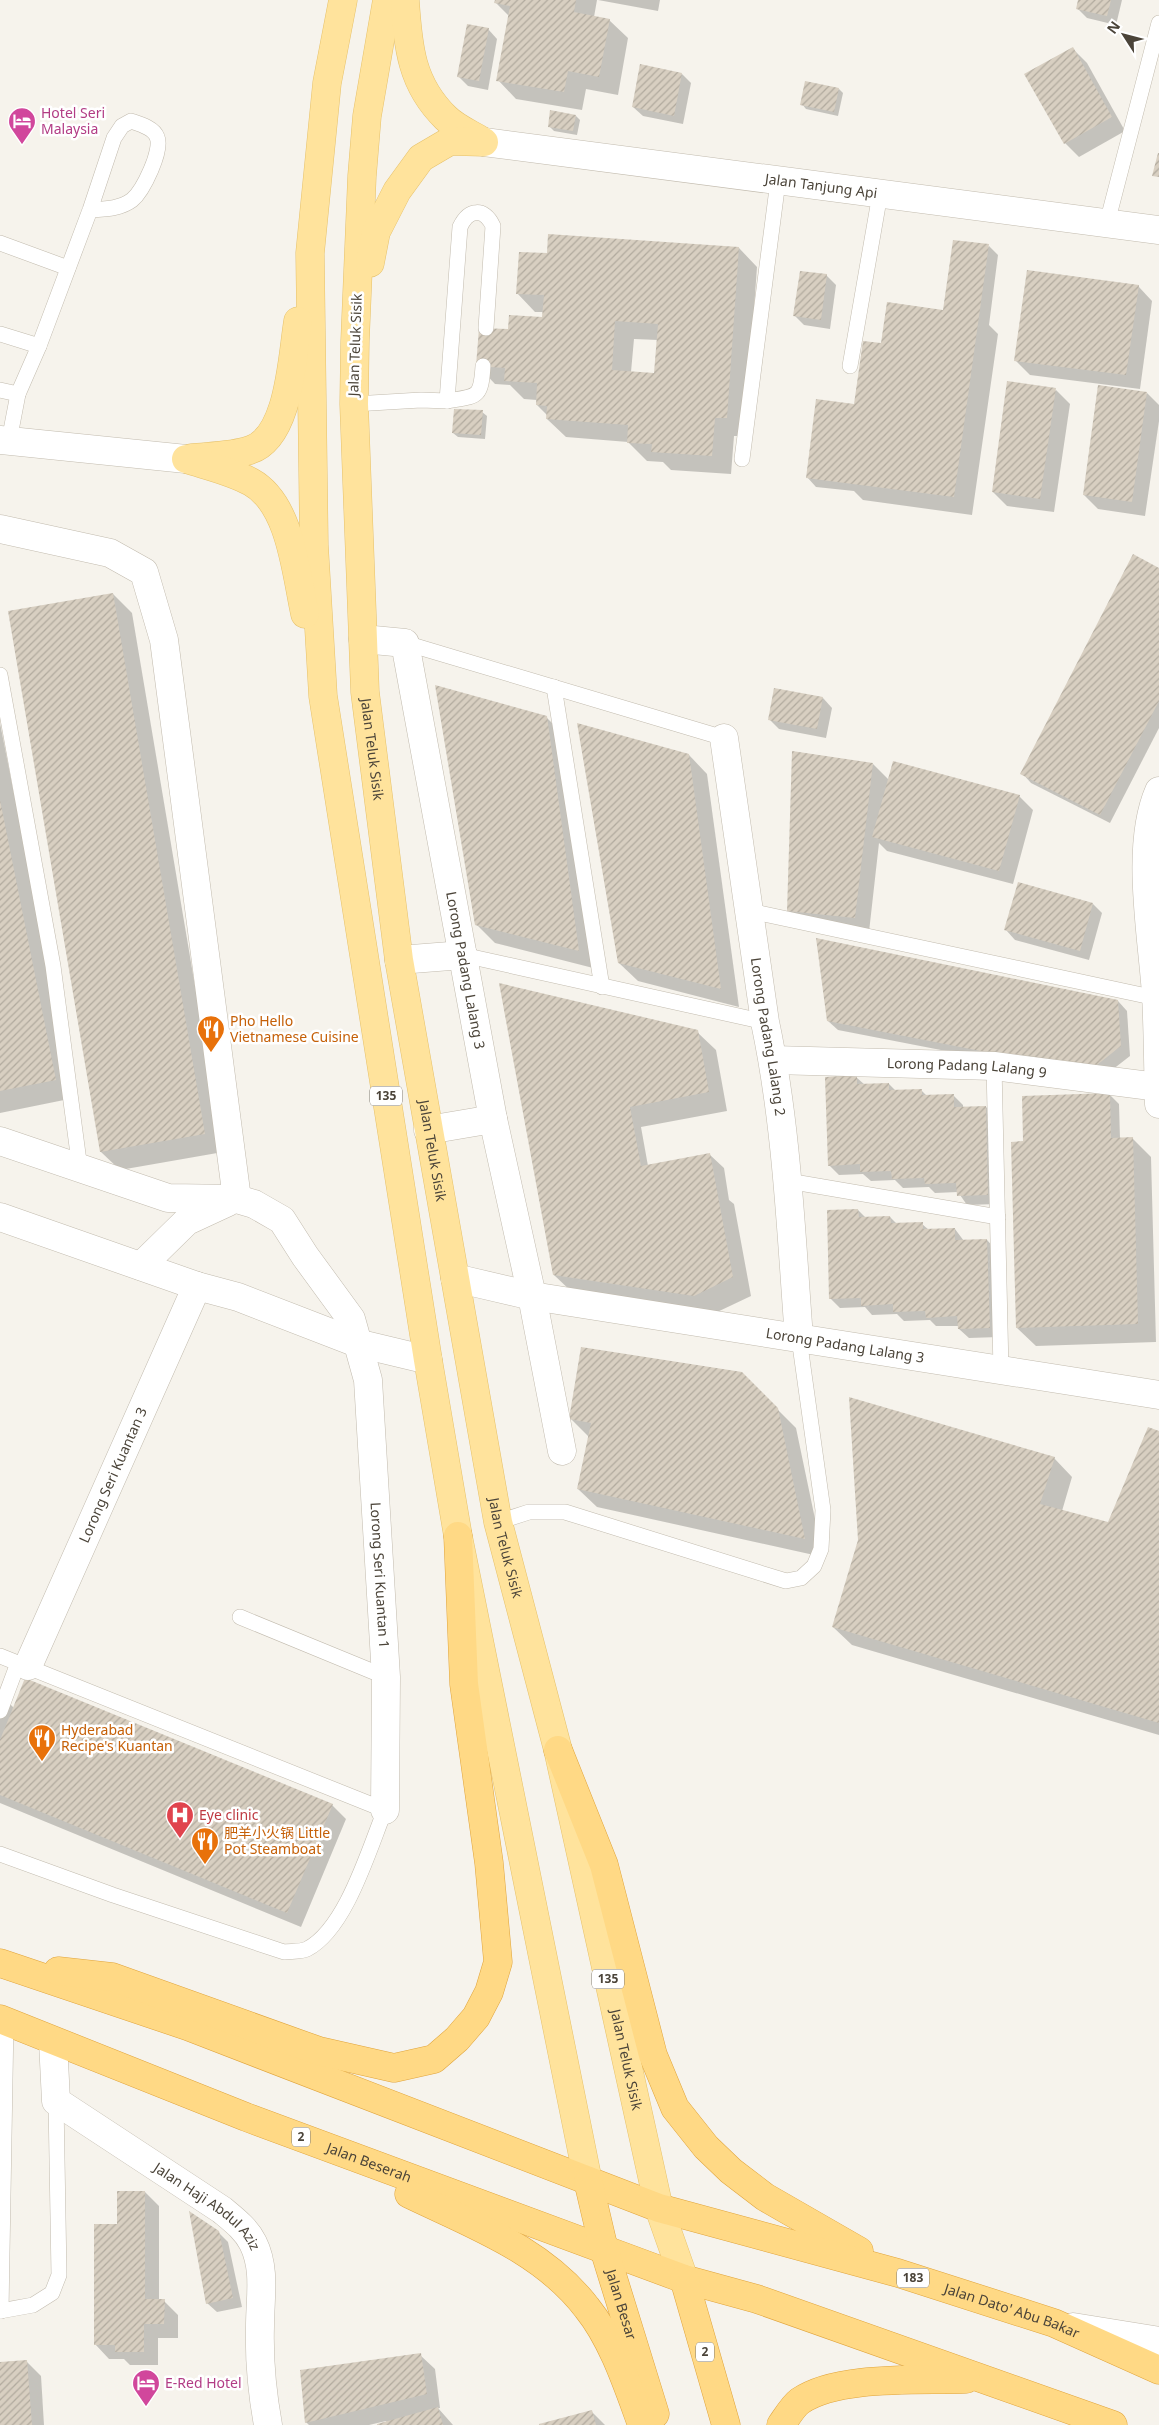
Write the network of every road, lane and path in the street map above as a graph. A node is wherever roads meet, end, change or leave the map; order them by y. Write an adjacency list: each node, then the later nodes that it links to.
1 (343, 0): 12 (main road, 135)
2 (387, 0): 16 (main road, Jalan Teluk Sisik / 135)
3 (405, 0): 5 (main road)
4 (1159, 23): 9 (lane)
5 (484, 142): 6 (street, Jalan Tanjung Api); 16 (main road)
6 (778, 181): 7 (street, Jalan Tanjung Api); 26 (lane)
7 (880, 194): 9 (street, Jalan Tanjung Api); 19 (lane)
8 (90, 210): 8 (lane); 13 (lane)
9 (1107, 223): 10 (street, Jalan Tanjung Api)
10 (1159, 230)
11 (0, 243): 13 (lane)
12 (310, 253): 25 (main road); 32 (main road, 135)
13 (68, 268): 17 (lane)
14 (486, 328): 22 (lane)
15 (0, 334): 17 (lane)
16 (355, 341): 23 (main road, Jalan Teluk Sisik / 135)
17 (39, 346): 21 (lane)
18 (483, 366): 22 (lane)
19 (850, 366)
20 (0, 390): 21 (lane)
21 (18, 394): 24 (lane)
22 (447, 401): 23 (lane)
23 (354, 404): 28 (main road, Jalan Teluk Sisik / 135)
24 (4, 441): 25 (street)
25 (186, 459): 32 (main road)
26 (742, 459)
27 (0, 529): 50 (street)
28 (363, 639): 29 (street); 37 (main road, Jalan Teluk Sisik / 135)
29 (405, 643): 31 (lane); 36 (street, Lorong Padang Lalang 3)
30 (0, 675): 48 (lane)
31 (554, 687): 33 (lane); 38 (lane)
32 (323, 696): 59 (main road, 135)
33 (724, 738): 35 (street, Lorong Padang Lalang 2)
34 (1159, 791): 39 (street)
35 (750, 911): 39 (lane); 40 (street, Lorong Padang Lalang 2)
36 (463, 954): 37 (street); 38 (lane); 45 (street, Lorong Padang Lalang 3)
37 (399, 960): 46 (main road, Jalan Teluk Sisik / 135)
38 (602, 987): 40 (lane)
39 (1156, 998): 43 (street)
40 (765, 1022): 41 (street, Lorong Padang Lalang 2)
41 (773, 1060): 42 (street, Lorong Padang Lalang 9); 49 (street, Lorong Padang Lalang 2)
42 (994, 1066): 43 (street, Lorong Padang Lalang 9); 52 (lane)
43 (1158, 1087): 44 (street)
44 (1159, 1104)
45 (494, 1119): 46 (street); 56 (street, Lorong Padang Lalang 3)
46 (428, 1130): 54 (main road, Jalan Teluk Sisik / 135)
47 (0, 1141): 48 (street, Lorong Seri Kuantan 1)
48 (80, 1168): 50 (street, Lorong Seri Kuantan 1)
49 (788, 1181): 52 (lane); 57 (street, Lorong Padang Lalang 2)
50 (237, 1199): 53 (street); 58 (street, Lorong Seri Kuantan 1)
51 (0, 1217): 53 (street)
52 (998, 1218): 60 (lane)
53 (140, 1266): 55 (street)
54 (455, 1278): 56 (street, Lorong Padang Lalang 3); 63 (main road, Jalan Teluk Sisik / 135)
55 (198, 1286): 58 (street); 67 (street, Lorong Seri Kuantan 3)
56 (532, 1296): 57 (street, Lorong Padang Lalang 3); 62 (street, Lorong Padang Lalang 3)
57 (799, 1338): 60 (street, Lorong Padang Lalang 3); 63 (lane)
58 (358, 1343): 59 (street); 68 (street, Lorong Seri Kuantan 1)
59 (428, 1360): 64 (main road, 135)
60 (1001, 1370): 61 (street, Lorong Padang Lalang 3)
61 (1159, 1395)
62 (562, 1451)
63 (498, 1522): 70 (main road, Jalan Teluk Sisik / 135)
64 (458, 1536): 73 (highway); 78 (main road, 135)
65 (240, 1617): 68 (lane)
66 (0, 1656): 67 (lane)
67 (23, 1664): 69 (lane); 71 (lane)
68 (386, 1677): 71 (street, Lorong Seri Kuantan 1)
69 (0, 1711)
70 (558, 1750): 79 (main road, Jalan Teluk Sisik / 135); 81 (highway)
71 (385, 1810): 72 (lane)
72 (0, 1854)
73 (2, 1964): 78 (highway)
74 (3, 2020): 75 (highway, Jalan Beserah / 2); 83 (lane)
75 (54, 2041): 76 (street); 77 (highway, Jalan Beserah / 2)
76 (56, 2101): 83 (lane); 89 (street, Jalan Haji Abdul Aziz)
77 (246, 2117): 80 (highway, Jalan Beserah / 2); 90 (highway)
78 (588, 2181): 79 (highway); 80 (highway, Jalan Besar)
79 (659, 2208): 81 (highway, Jalan Dato' Abu Bakar / 183); 82 (main road, Jalan Teluk Sisik / 135)
80 (604, 2249): 82 (highway, Jalan Beserah / 2); 91 (highway, Jalan Besar)
81 (898, 2273): 84 (highway, Jalan Dato' Abu Bakar / 183)
82 (684, 2279): 87 (highway); 92 (highway, 2)
83 (0, 2311)
84 (1054, 2324): 85 (street); 86 (highway, Jalan Dato' Abu Bakar / 183)
85 (1159, 2341)
86 (1159, 2370)
87 (982, 2379): 88 (highway); 93 (highway)
88 (1101, 2422)
89 (268, 2425)
90 (642, 2425)
91 (658, 2425)
92 (726, 2425)
93 (781, 2425)

